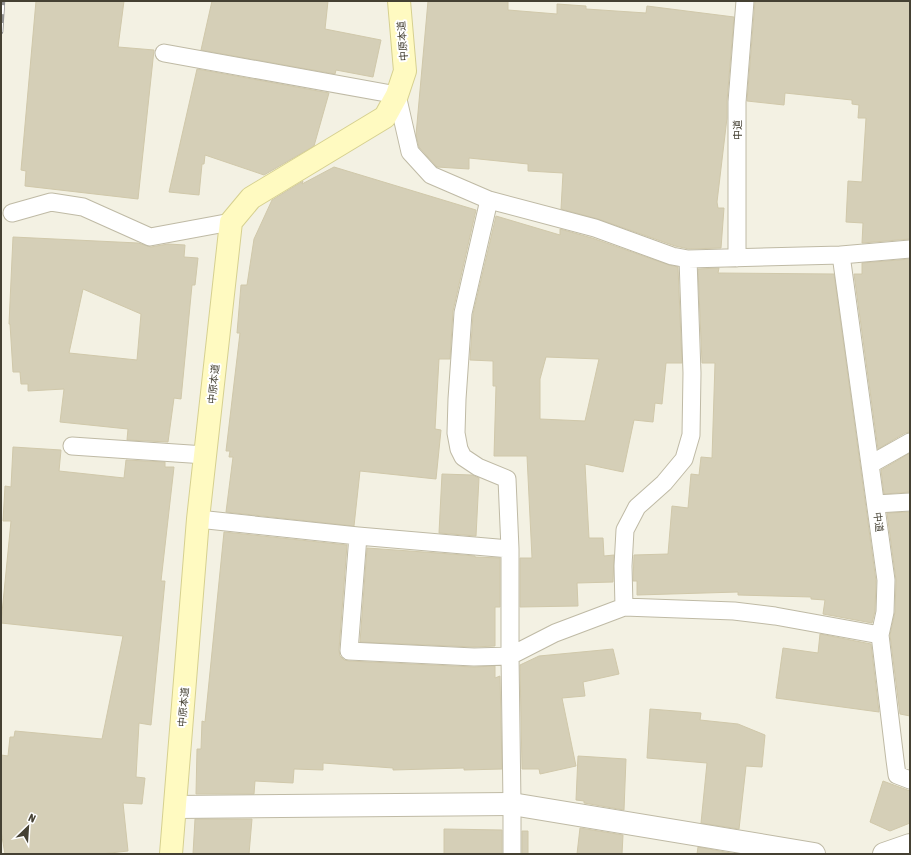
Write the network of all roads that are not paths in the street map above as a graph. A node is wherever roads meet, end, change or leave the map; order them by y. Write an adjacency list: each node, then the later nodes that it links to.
1 (400, 1): 4 (street, 中原本道)
2 (745, 1): 10 (lane, 中道)
3 (164, 53): 4 (lane)
4 (397, 95): 5 (lane); 7 (street, 中原本道)
5 (489, 200): 11 (lane); 20 (lane)
6 (12, 213): 7 (lane)
7 (230, 222): 14 (street, 中原本道)
8 (910, 249): 9 (lane)
9 (841, 255): 10 (lane); 15 (lane, 中道)
10 (737, 258): 11 (lane)
11 (688, 259): 21 (lane)
12 (910, 442): 15 (lane)
13 (72, 446): 14 (lane)
14 (205, 455): 18 (street, 中原本道)
15 (870, 464): 17 (lane, 中道)
16 (910, 502): 17 (lane)
17 (876, 504): 22 (lane, 中道)
18 (198, 520): 19 (lane); 26 (street, 中原本道)
19 (358, 536): 20 (lane); 23 (lane)
20 (510, 549): 23 (lane)
21 (624, 607): 22 (lane); 23 (lane)
22 (880, 634): 24 (lane, 中道)
23 (510, 656): 25 (lane)
24 (910, 780)
25 (512, 804): 26 (street); 29 (lane); 30 (street)
26 (176, 807): 28 (street, 中原本道)
27 (910, 845): 31 (street)
28 (171, 854)
29 (512, 854)
30 (814, 854)
31 (884, 854)

